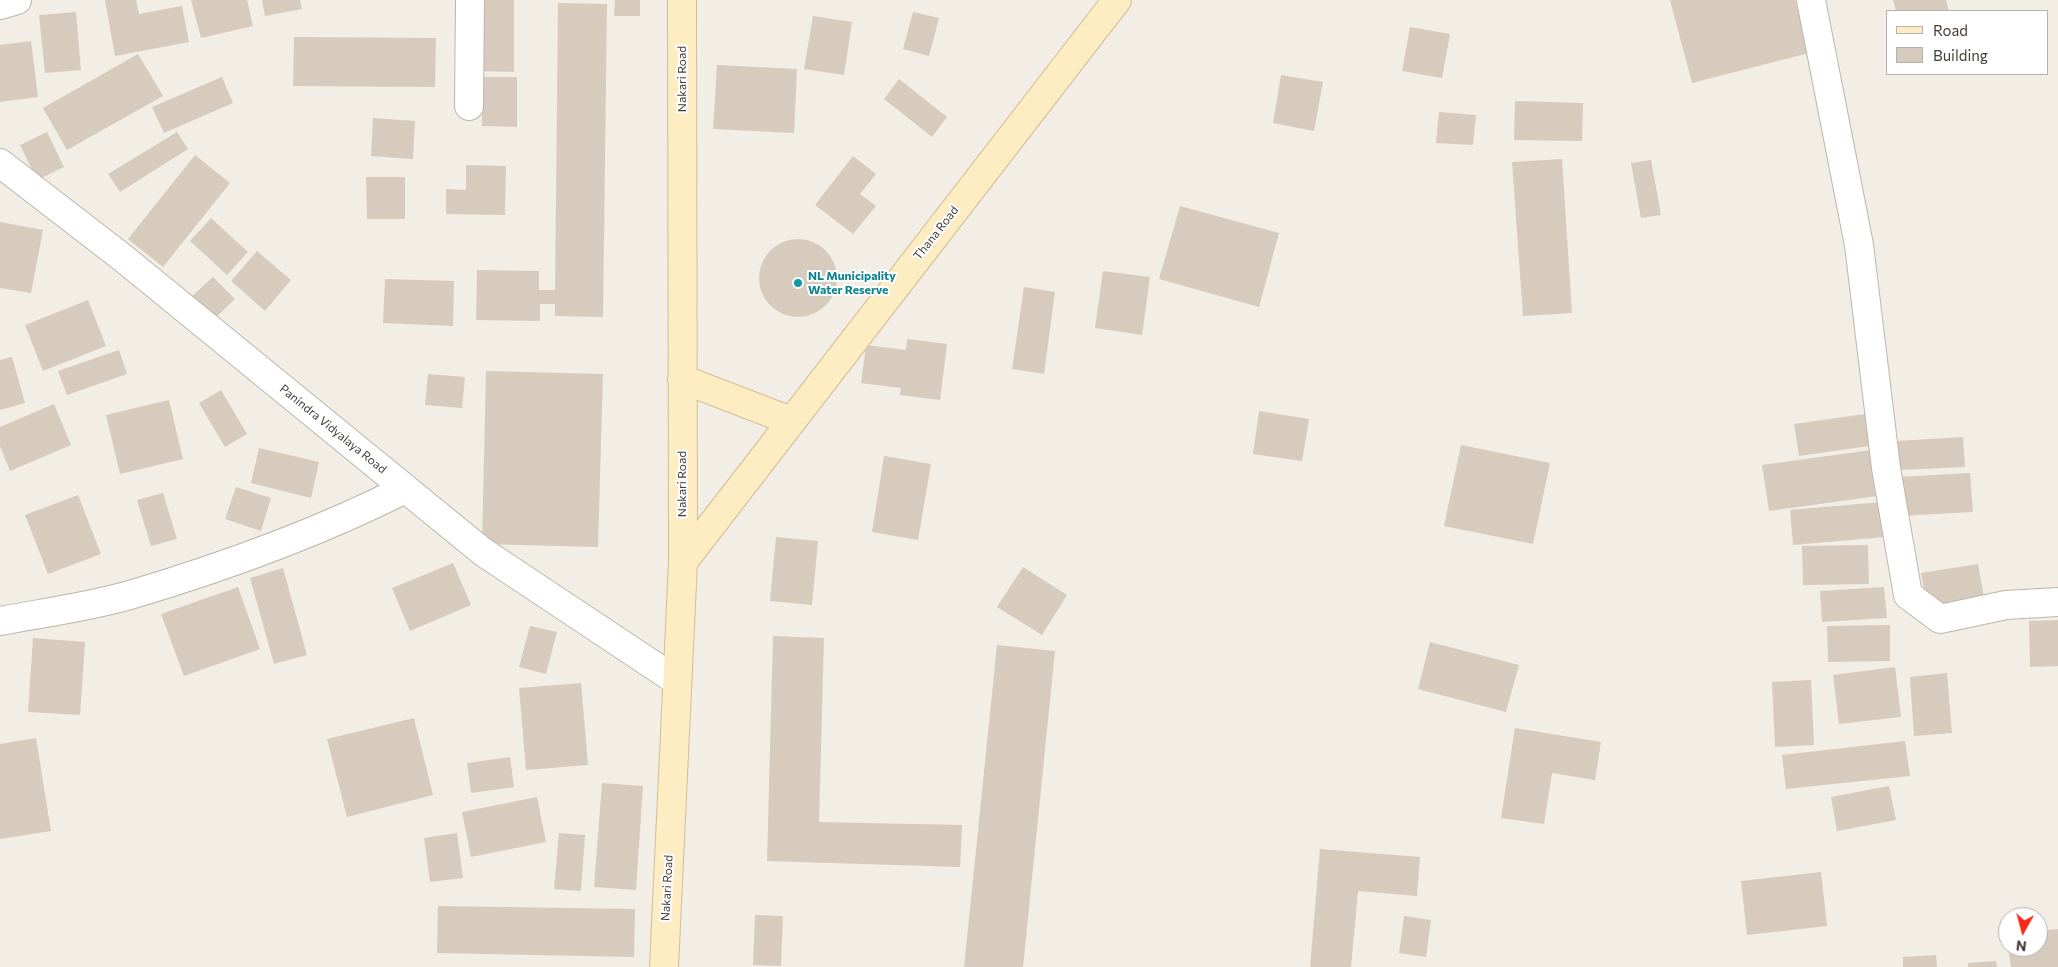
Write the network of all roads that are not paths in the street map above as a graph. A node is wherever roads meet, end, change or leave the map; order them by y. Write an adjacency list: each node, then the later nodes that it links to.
1 (17, 0): 6 (street)
2 (470, 0): 7 (street)
3 (682, 0): 9 (street, Nakari Road)
4 (1117, 0): 10 (street, Thana Road)
5 (1811, 0): 13 (street)
6 (0, 5)
7 (469, 106)
8 (0, 162): 11 (street, Panindra Vidyalaya Road)
9 (682, 379): 10 (street); 12 (street, Nakari Road)
10 (791, 421): 12 (street, Thana Road)
11 (405, 489): 14 (street); 15 (street, Panindra Vidyalaya Road)
12 (682, 562): 15 (street, Nakari Road)
13 (2058, 602)
14 (0, 621)
15 (677, 681): 16 (street, Nakari Road)
16 (664, 967)

